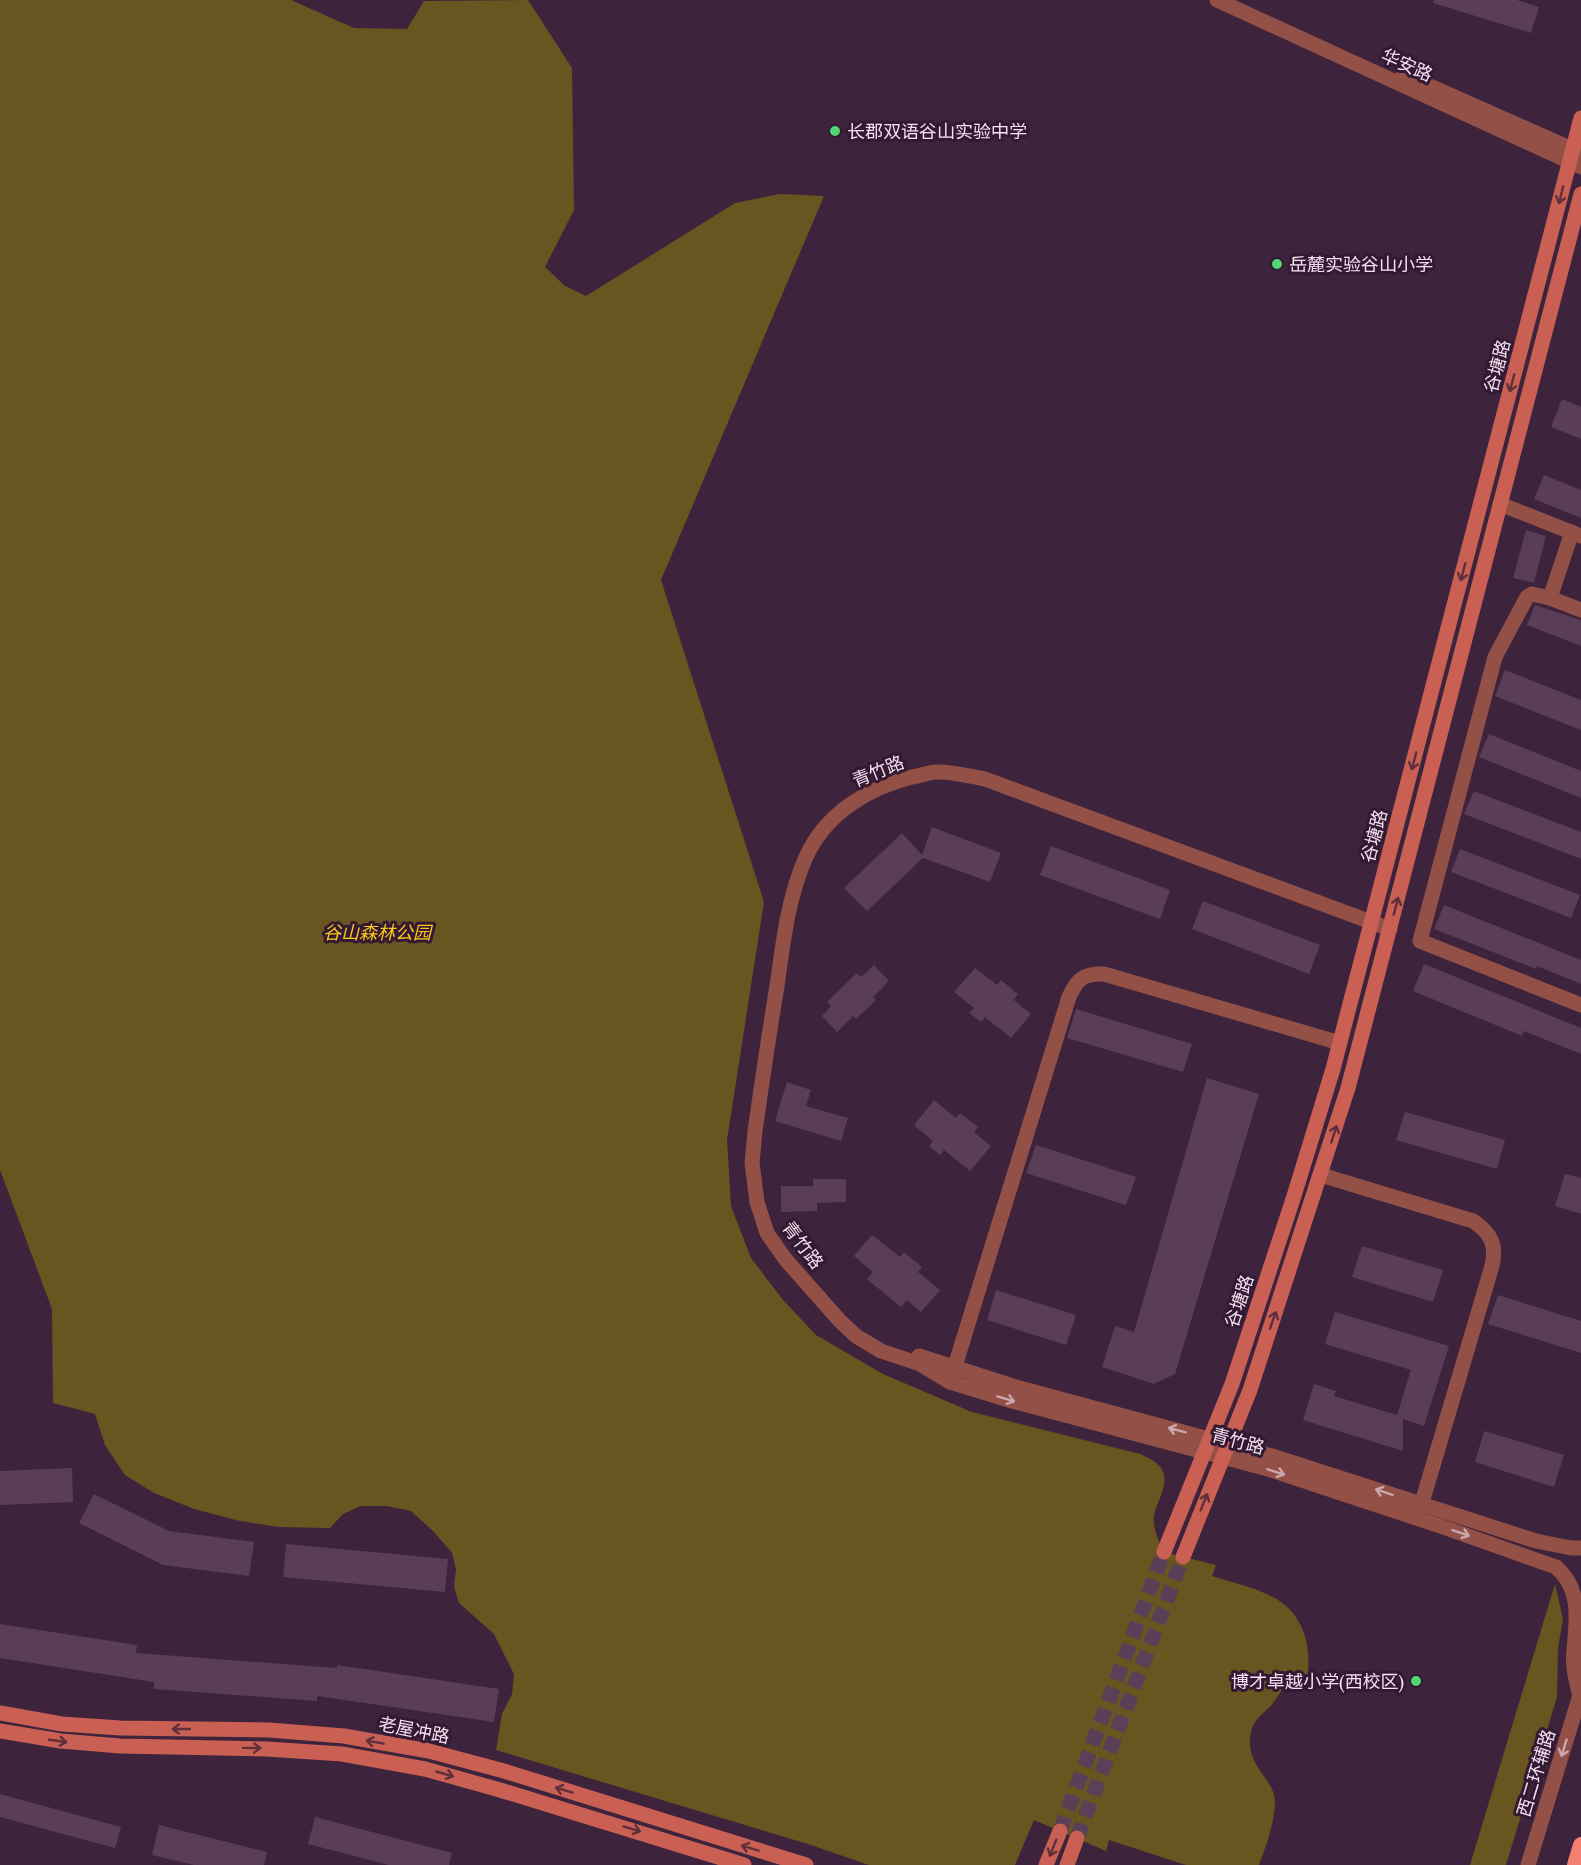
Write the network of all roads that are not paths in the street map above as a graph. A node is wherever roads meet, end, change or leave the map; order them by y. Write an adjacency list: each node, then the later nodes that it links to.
1 (1217, 0): 4 (street, 华安路)
2 (1240, 0): 4 (street, 华安路)
3 (1581, 118): 4 (main road, 谷塘路)
4 (1576, 158): 10 (main road, 谷塘路, one-way to 10)
5 (1581, 194): 6 (main road, 谷塘路)
6 (1500, 504): 7 (street); 11 (main road, 谷塘路, one-way to 6)
7 (1576, 534): 8 (street)
8 (1550, 598): 9 (street); 12 (street)
9 (1581, 610)
10 (1371, 925): 11 (street, 青竹路); 13 (main road, 谷塘路); 15 (street, 青竹路)
11 (1389, 932): 14 (main road, 谷塘路, one-way to 11)
12 (1581, 1005)
13 (1340, 1043): 15 (street); 16 (main road, 谷塘路)
14 (1321, 1175): 17 (main road, 谷塘路, one-way to 14); 18 (street)
15 (953, 1375): 16 (street, 青竹路)
16 (1207, 1446): 17 (street, 青竹路); 20 (main road, 谷塘路)
17 (1225, 1451): 18 (street, 青竹路); 21 (main road, 谷塘路, one-way to 17)
18 (1420, 1511): 19 (street, 青竹路); 22 (street, 青竹路, one-way to 22)
19 (1581, 1548)
20 (1164, 1552)
21 (1183, 1557)
22 (1580, 1694): 32 (street, 西二环辅路, one-way to 32)
23 (0, 1713): 29 (main road, 老屋冲路, one-way to 23)
24 (0, 1731): 28 (main road, 老屋冲路, one-way to 28)
25 (1060, 1831): 30 (main road, one-way to 30)
26 (1077, 1838): 31 (main road)
27 (1581, 1845): 33 (highway)
28 (744, 1865)
29 (806, 1865)
30 (1046, 1865)
31 (1067, 1865)
32 (1528, 1865)
33 (1575, 1865)

